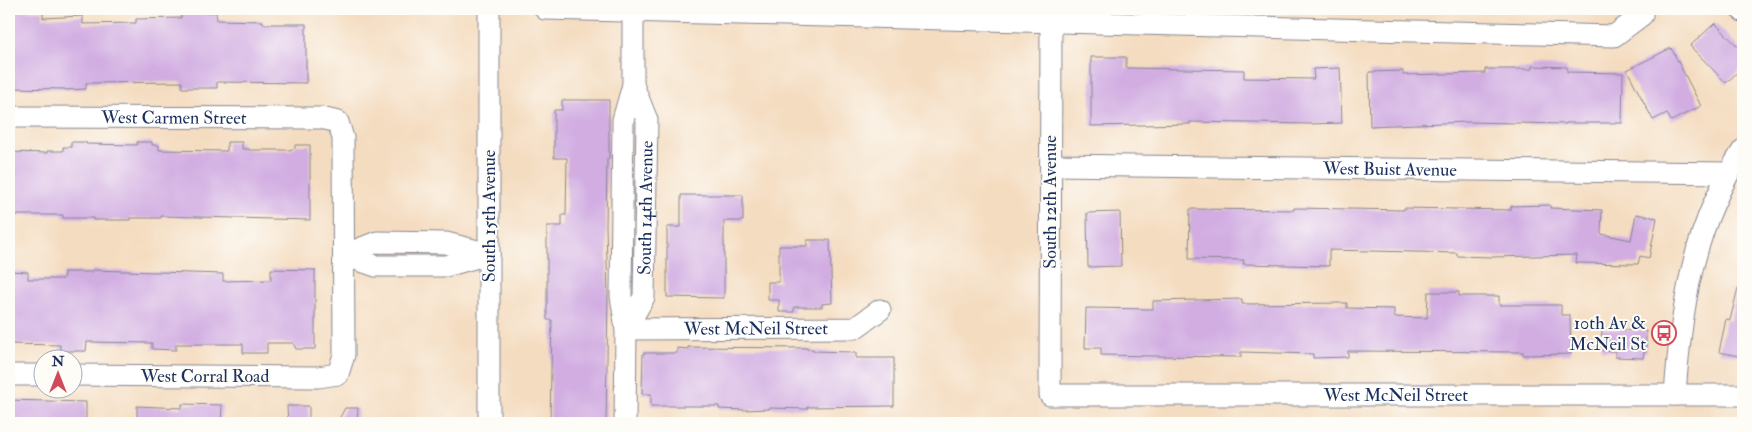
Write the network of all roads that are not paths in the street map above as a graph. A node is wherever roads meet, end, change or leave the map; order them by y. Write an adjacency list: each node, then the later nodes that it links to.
1 (489, 9): 14 (street, South 15th Avenue)
2 (545, 9): 4 (street)
3 (1642, 9): 5 (street)
4 (633, 11): 5 (street); 6 (street, South 14th Avenue)
5 (1051, 16): 11 (street, South 12th Avenue)
6 (633, 85): 8 (street, South 14th Avenue); 9 (street, South 14th Avenue)
7 (9, 117): 15 (street, West Carmen Street)
8 (623, 147): 9 (street); 18 (street, South 14th Avenue)
9 (645, 147): 18 (street, South 14th Avenue)
10 (1743, 150): 12 (street)
11 (1051, 165): 12 (street, West Buist Avenue); 22 (street, South 12th Avenue)
12 (1728, 173): 23 (street)
13 (408, 242): 14 (street); 15 (street); 16 (street)
14 (489, 254): 16 (street); 25 (street, South 15th Avenue)
15 (344, 255): 16 (street); 21 (street, West Corral Road)
16 (408, 266)
17 (880, 310): 18 (street, West McNeil Street)
18 (626, 329): 26 (street, South 14th Avenue)
19 (9, 375): 20 (street)
20 (32, 375)
21 (82, 375)
22 (1050, 395): 23 (street, West McNeil Street)
23 (1675, 395): 24 (street, West McNeil Street)
24 (1743, 395)
25 (489, 423)
26 (625, 423)

